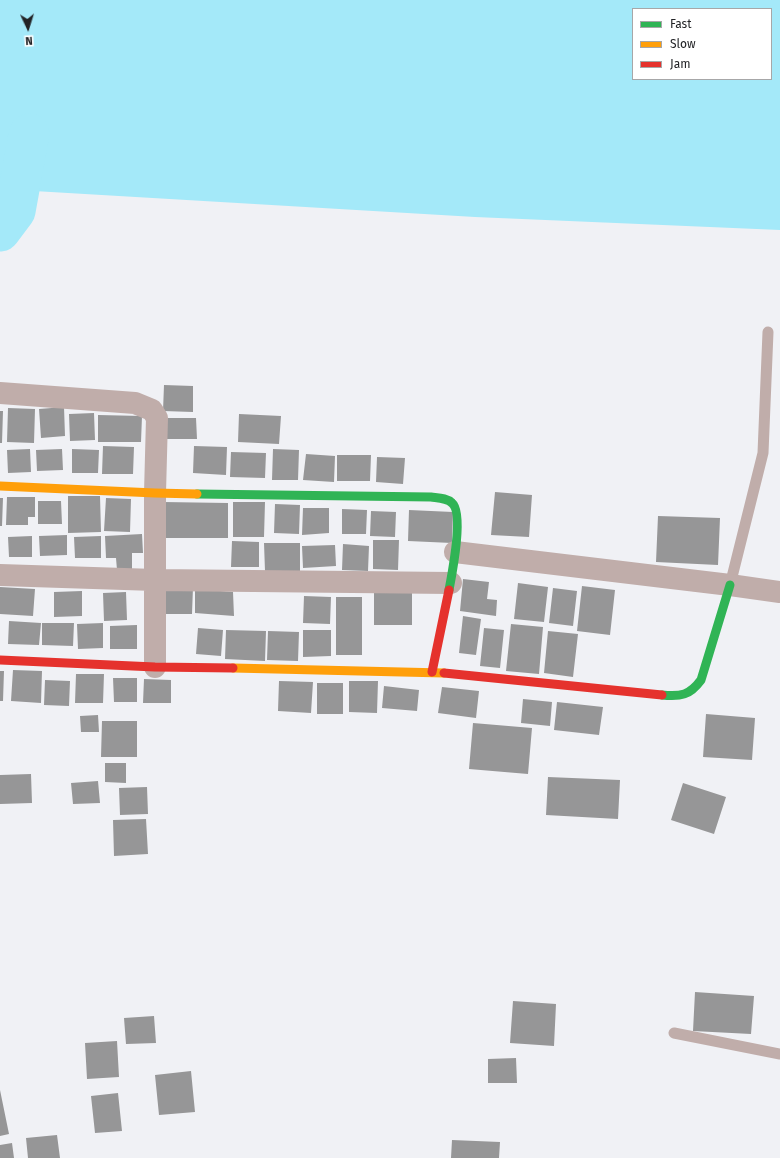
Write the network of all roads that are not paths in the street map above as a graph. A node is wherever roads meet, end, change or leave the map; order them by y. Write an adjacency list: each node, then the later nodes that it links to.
1 (768, 332): 9 (lane)
2 (0, 392): 4 (street)
3 (0, 486): 4 (street)
4 (155, 493): 5 (street); 7 (street)
5 (455, 552): 8 (street); 9 (street)
6 (0, 575): 7 (street)
7 (155, 580): 8 (street); 12 (street)
8 (451, 582): 13 (street)
9 (730, 585): 10 (street); 13 (street)
10 (780, 592)
11 (0, 660): 12 (street)
12 (155, 667): 13 (street)
13 (432, 672)
14 (674, 1033): 15 (lane)
15 (780, 1054)

